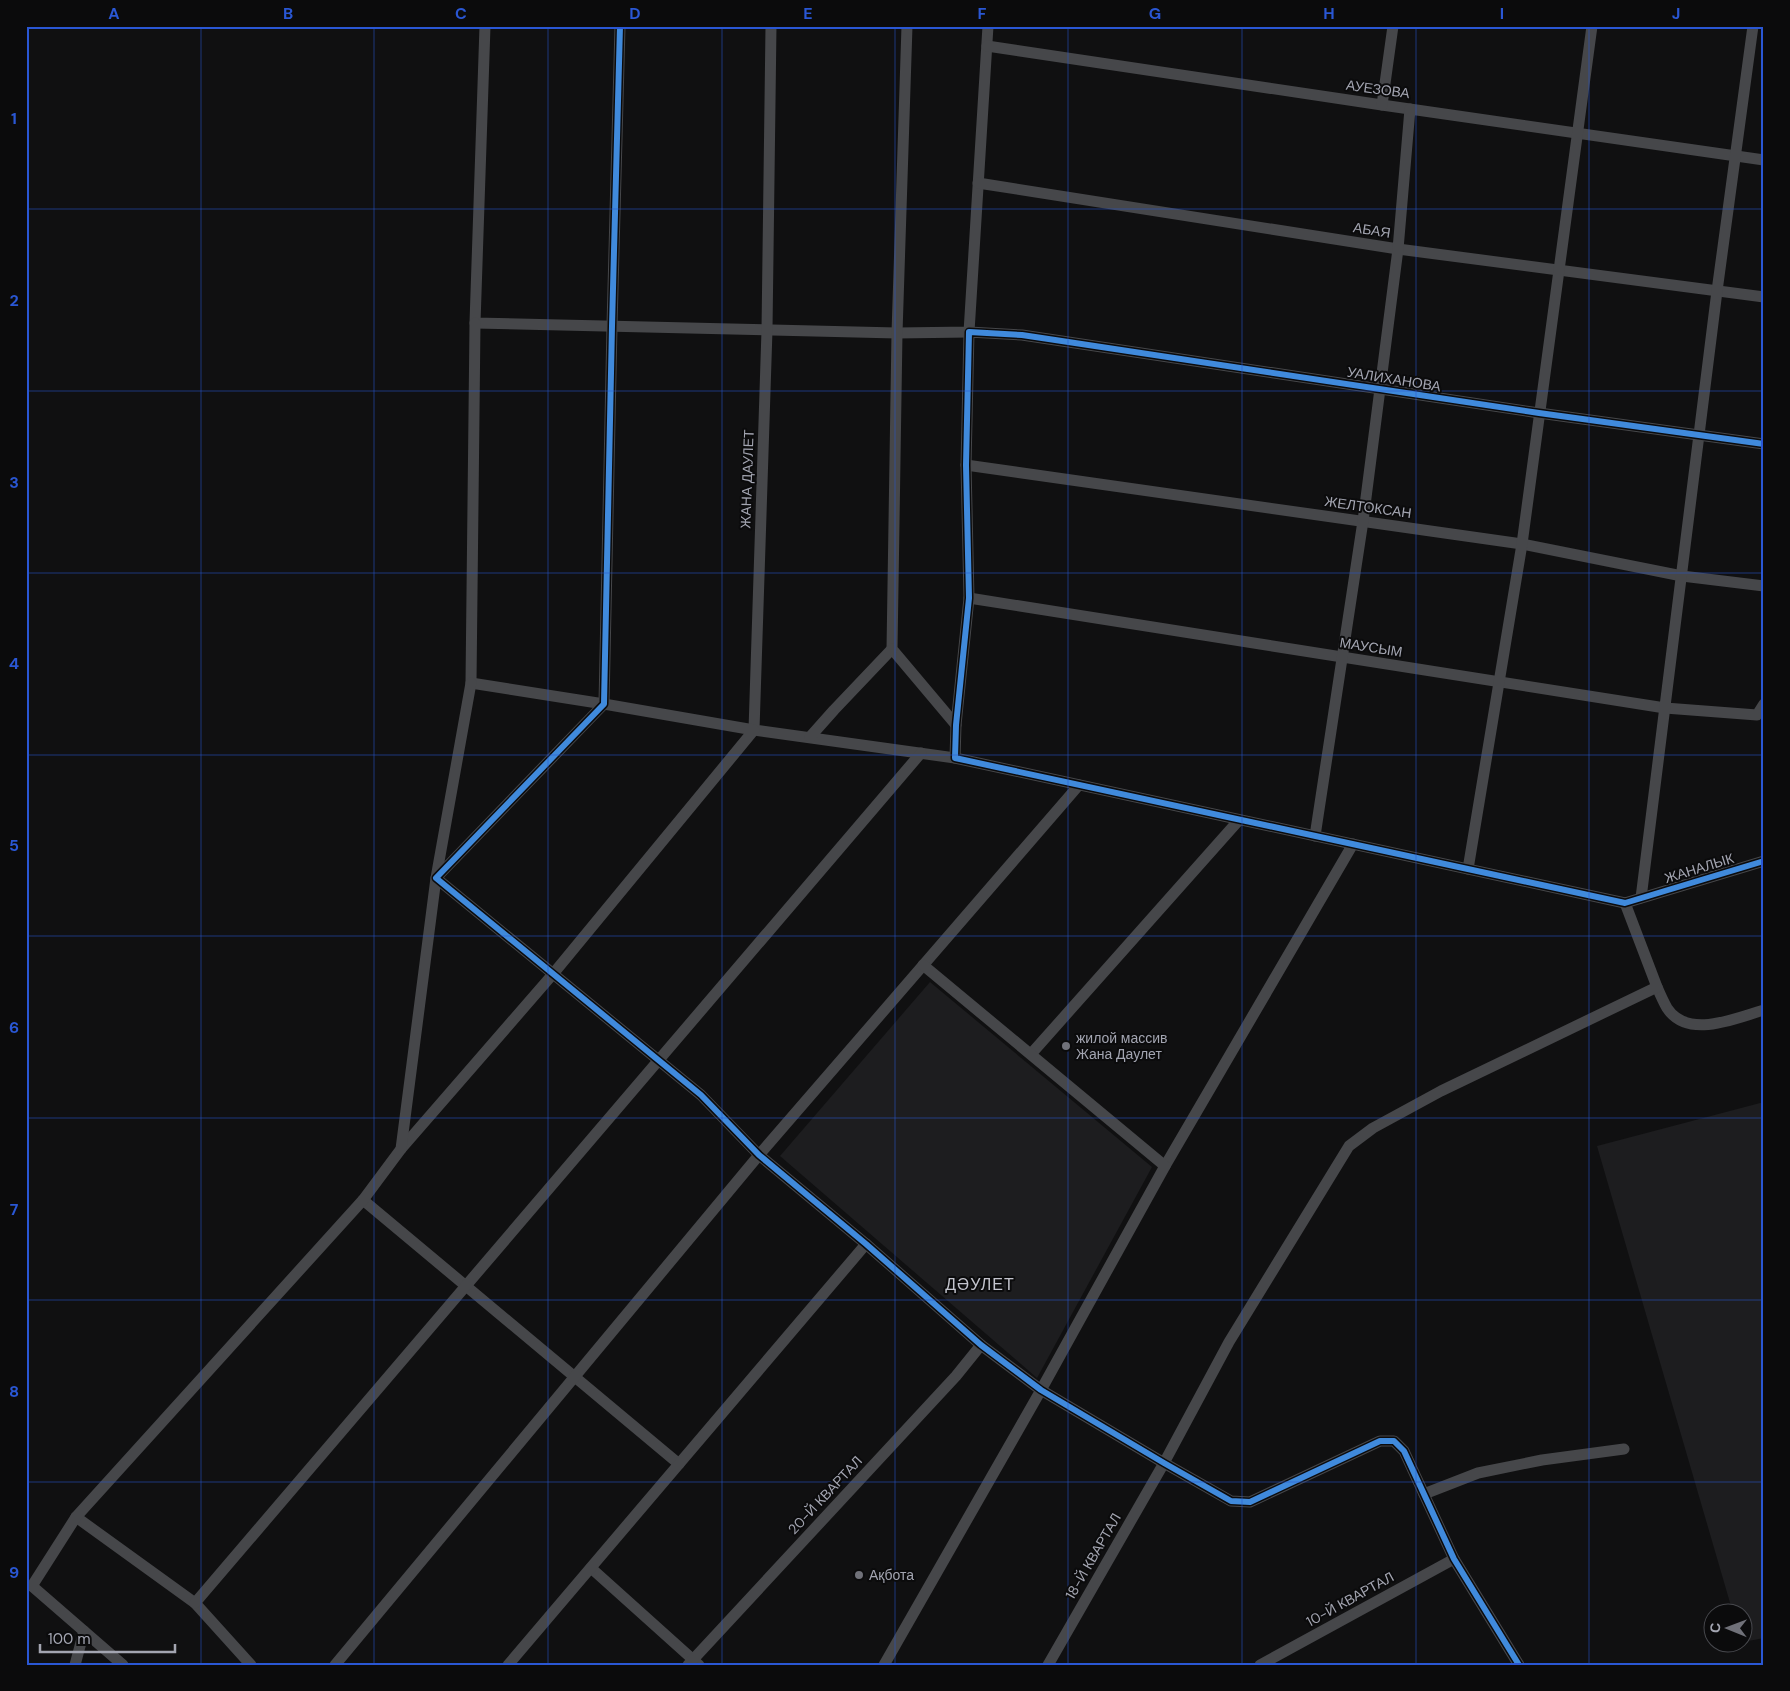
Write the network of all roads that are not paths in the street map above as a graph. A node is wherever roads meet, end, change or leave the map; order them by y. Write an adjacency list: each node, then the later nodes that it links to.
1 (485, 26): 20 (street)
2 (620, 26): 21 (street)
3 (771, 26): 22 (street, ЖАНА ДАУЛЕТ)
4 (907, 26): 24 (street)
5 (988, 26): 9 (street)
6 (1393, 26): 10 (street)
7 (1592, 26): 12 (street)
8 (1753, 26): 13 (street)
9 (988, 46): 10 (street, АУЕЗОВА); 15 (street)
10 (1382, 105): 11 (street, АУЕЗОВА)
11 (1410, 109): 12 (street, АУЕЗОВА); 16 (street)
12 (1577, 133): 13 (street, АУЕЗОВА); 17 (street)
13 (1736, 156): 14 (street, АУЕЗОВА); 18 (street)
14 (1764, 160)
15 (978, 182): 16 (street, АБАЯ); 23 (street)
16 (1398, 249): 17 (street, АБАЯ); 25 (street)
17 (1558, 270): 18 (street, АБАЯ); 26 (street)
18 (1717, 291): 19 (street, АБАЯ); 27 (street)
19 (1764, 297)
20 (475, 323): 21 (street, УАЛИХАНОВА); 38 (street)
21 (612, 326): 22 (street, УАЛИХАНОВА); 39 (street)
22 (767, 330): 24 (street, УАЛИХАНОВА); 43 (street, ЖАНА ДАУЛЕТ)
23 (969, 332): 24 (street, УАЛИХАНОВА); 25 (street, УАЛИХАНОВА); 29 (street)
24 (897, 333): 35 (street)
25 (1379, 389): 26 (street, УАЛИХАНОВА); 30 (street)
26 (1539, 414): 27 (street, УАЛИХАНОВА); 31 (street)
27 (1699, 434): 28 (street, УАЛИХАНОВА); 32 (street)
28 (1764, 444)
29 (966, 465): 30 (street, ЖЕЛТОКСАН); 34 (street)
30 (1363, 521): 31 (street, ЖЕЛТОКСАН); 36 (street)
31 (1522, 544): 32 (street, ЖЕЛТОКСАН); 37 (street)
32 (1682, 576): 33 (street, ЖЕЛТОКСАН); 41 (street)
33 (1764, 586)
34 (969, 598): 36 (street, МАУСЫМ); 42 (street)
35 (892, 649): 42 (street); 44 (street)
36 (1341, 657): 37 (street, МАУСЫМ); 49 (street)
37 (1498, 682): 41 (street, МАУСЫМ); 52 (street)
38 (471, 683): 39 (street); 53 (street)
39 (604, 704): 43 (street); 53 (street)
40 (1764, 704): 41 (street, МАУСЫМ)
41 (1665, 708): 54 (street)
42 (956, 725): 46 (street)
43 (754, 730): 44 (street); 57 (street)
44 (810, 737): 45 (street)
45 (921, 753): 46 (street); 61 (street)
46 (955, 758): 47 (street)
47 (1079, 785): 48 (street); 56 (street)
48 (1239, 820): 49 (street); 60 (street)
49 (1315, 836): 50 (street)
50 (1353, 844): 52 (street); 64 (street)
51 (1764, 861): 54 (street, ЖАНАЛЫК)
52 (1468, 869): 55 (street)
53 (436, 878): 57 (street); 62 (street)
54 (1642, 898): 55 (street, ЖАНАЛЫК)
55 (1625, 904): 58 (street)
56 (923, 965): 60 (street); 63 (street)
57 (553, 974): 61 (street); 62 (street)
58 (1657, 987): 59 (street); 72 (street, 18-Й КВАРТАЛ)
59 (1764, 1010)
60 (1031, 1054): 64 (street)
61 (658, 1060): 63 (street); 67 (street)
62 (401, 1149): 65 (street)
63 (760, 1154): 66 (street); 69 (street)
64 (1166, 1166): 70 (street)
65 (363, 1200): 67 (street); 75 (street)
66 (866, 1244): 68 (street); 73 (street)
67 (466, 1286): 69 (street); 78 (street)
68 (981, 1345): 70 (street); 80 (street, 20-Й КВАРТАЛ)
69 (574, 1377): 73 (street); 84 (street)
70 (1041, 1390): 72 (street); 86 (street)
71 (1624, 1449): 74 (street)
72 (1164, 1463): 74 (street); 87 (street, 18-Й КВАРТАЛ)
73 (679, 1464): 77 (street)
74 (1424, 1494): 76 (street)
75 (76, 1517): 78 (street); 79 (street)
76 (1454, 1559): 88 (street, 10-Й КВАРТАЛ); 89 (street)
77 (591, 1568): 80 (street); 85 (street)
78 (195, 1603): 83 (street)
79 (84, 1631): 81 (street); 82 (street)
80 (693, 1663)
81 (74, 1665)
82 (122, 1665)
83 (252, 1665)
84 (335, 1665)
85 (508, 1665)
86 (884, 1665)
87 (1048, 1665)
88 (1260, 1665)
89 (1519, 1665)

